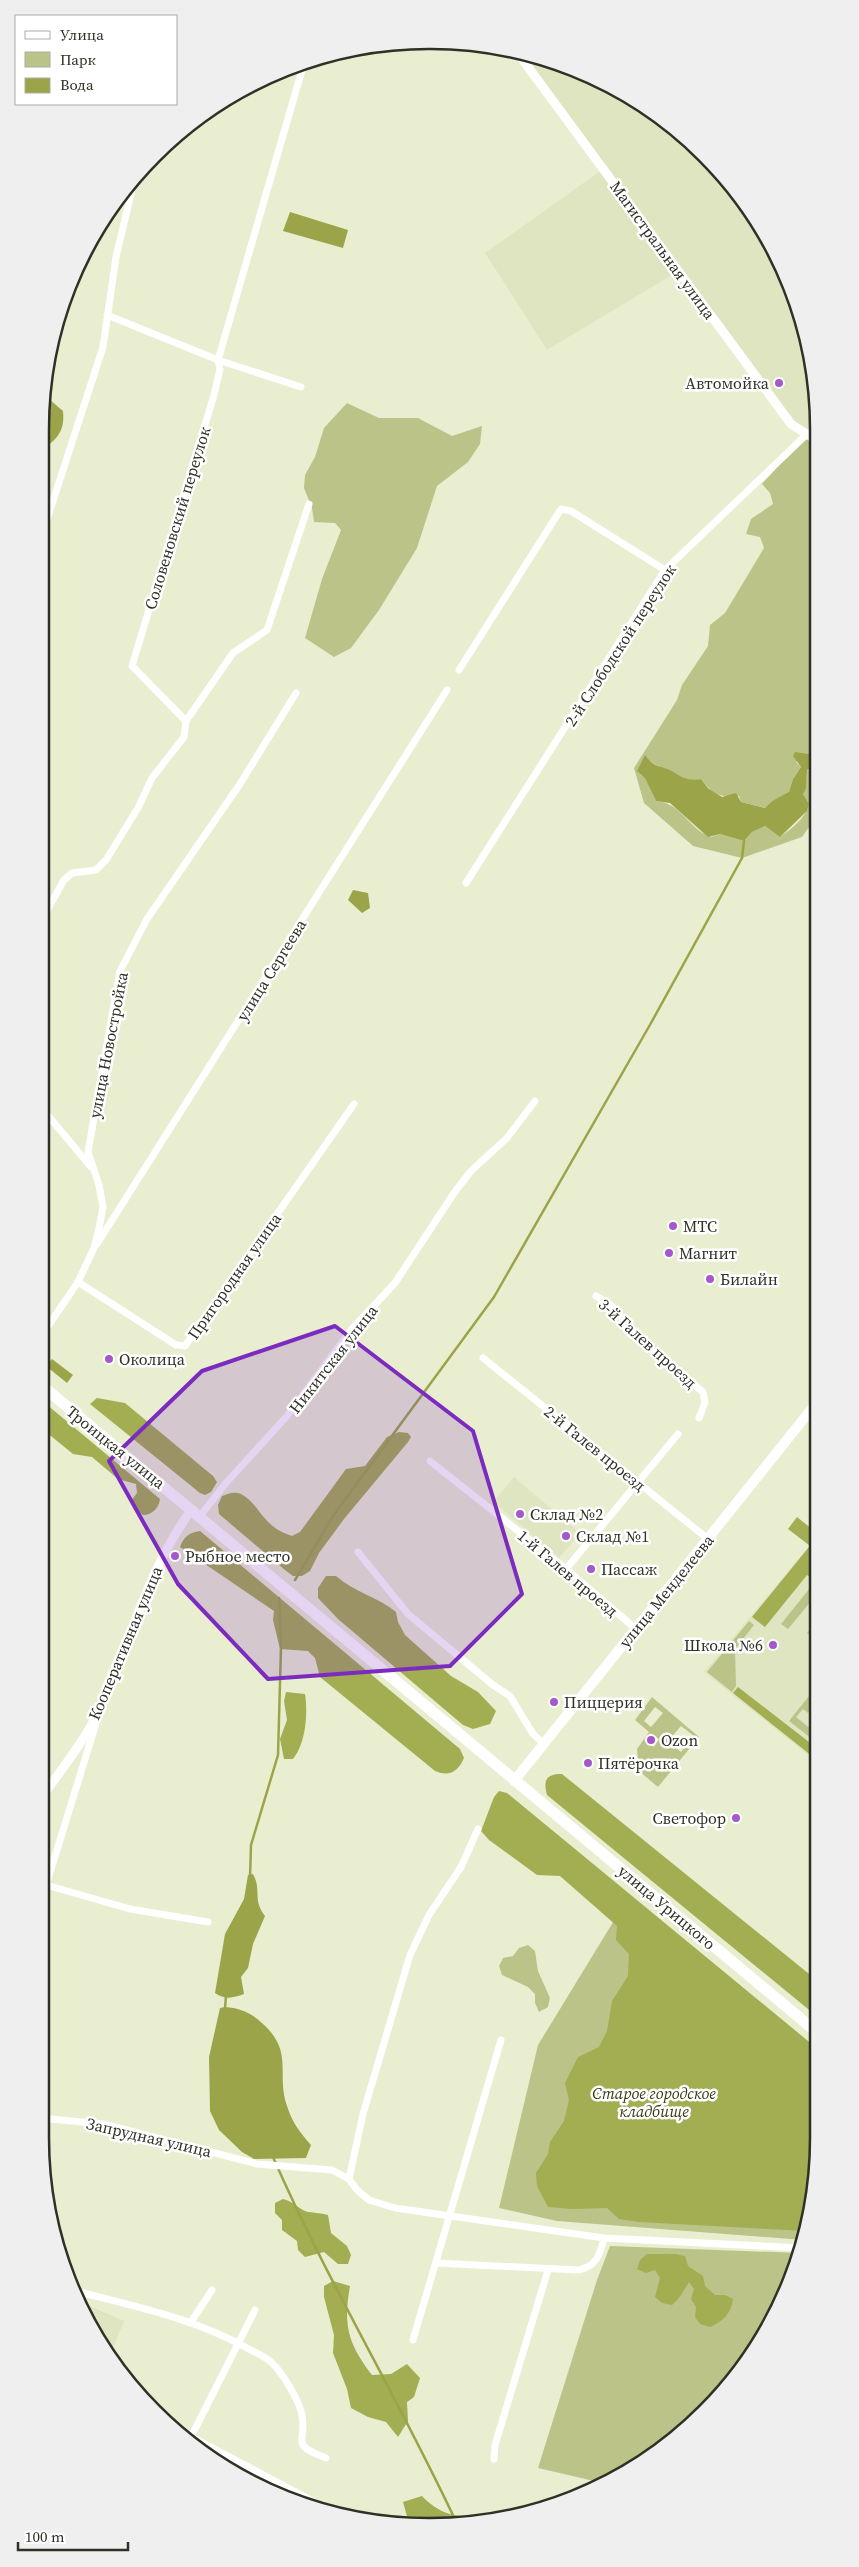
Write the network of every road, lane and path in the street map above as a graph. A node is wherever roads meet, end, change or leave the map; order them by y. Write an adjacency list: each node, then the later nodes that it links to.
1 (524, 61): 7 (street, Магистральная улица)
2 (301, 71): 5 (street)
3 (131, 193): 4 (street)
4 (107, 315): 5 (street); 10 (street)
5 (218, 360): 6 (street); 15 (street, Соловеновский переулок)
6 (302, 387)
7 (807, 434): 8 (street, Магистральная улица); 11 (street, 2-й Слободской переулок)
8 (810, 436)
9 (309, 504): 15 (street)
10 (49, 513)
11 (665, 570): 12 (street); 16 (street, 2-й Слободской переулок)
12 (459, 670)
13 (447, 690): 22 (street, улица Сергеева)
14 (296, 694): 21 (street, улица Новостройка)
15 (186, 721): 17 (street)
16 (466, 883)
17 (49, 907)
18 (535, 1100): 33 (street, Никитская улица)
19 (354, 1104): 23 (street, Пригородная улица)
20 (49, 1117): 21 (street)
21 (95, 1172): 22 (street, улица Новостройка)
22 (94, 1248): 23 (street, улица Новостройка)
23 (78, 1282): 25 (street, улица Новостройка)
24 (596, 1296): 29 (street, 3-й Галев проезд)
25 (49, 1325)
26 (483, 1358): 32 (street, 2-й Галев проезд)
27 (49, 1391): 33 (main road, Троицкая улица)
28 (810, 1411): 34 (main road, улица Менделеева)
29 (698, 1418)
30 (678, 1434): 32 (street)
31 (430, 1461): 36 (street, 1-й Галев проезд)
32 (638, 1482): 34 (street, 2-й Галев проезд); 36 (street)
33 (196, 1512): 38 (street, Кооперативная улица); 40 (main road, Троицкая улица)
34 (708, 1539): 37 (main road, улица Менделеева)
35 (358, 1552): 39 (street)
36 (566, 1569): 37 (street, 1-й Галев проезд)
37 (636, 1629): 39 (main road, улица Менделеева)
38 (100, 1710): 41 (street, Кооперативная улица); 43 (street)
39 (544, 1744): 40 (main road, улица Менделеева)
40 (514, 1781): 46 (main road, улица Урицкого)
41 (49, 1786)
42 (478, 1829): 49 (street)
43 (49, 1876)
44 (49, 1886): 45 (street)
45 (208, 1922)
46 (810, 2027)
47 (501, 2040): 50 (street)
48 (49, 2119): 49 (street, Запрудная улица)
49 (349, 2179): 50 (street)
50 (448, 2217): 51 (street); 53 (street)
51 (604, 2238): 52 (street); 54 (street)
52 (794, 2248)
53 (436, 2263): 54 (street); 59 (street)
54 (548, 2270): 64 (street)
55 (212, 2290): 58 (street)
56 (82, 2293): 58 (street)
57 (255, 2310): 60 (street)
58 (191, 2322): 60 (street)
59 (413, 2340)
60 (237, 2343): 61 (street); 63 (street)
61 (192, 2435)
62 (218, 2454): 65 (street)
63 (326, 2458)
64 (494, 2459)
65 (302, 2496)

